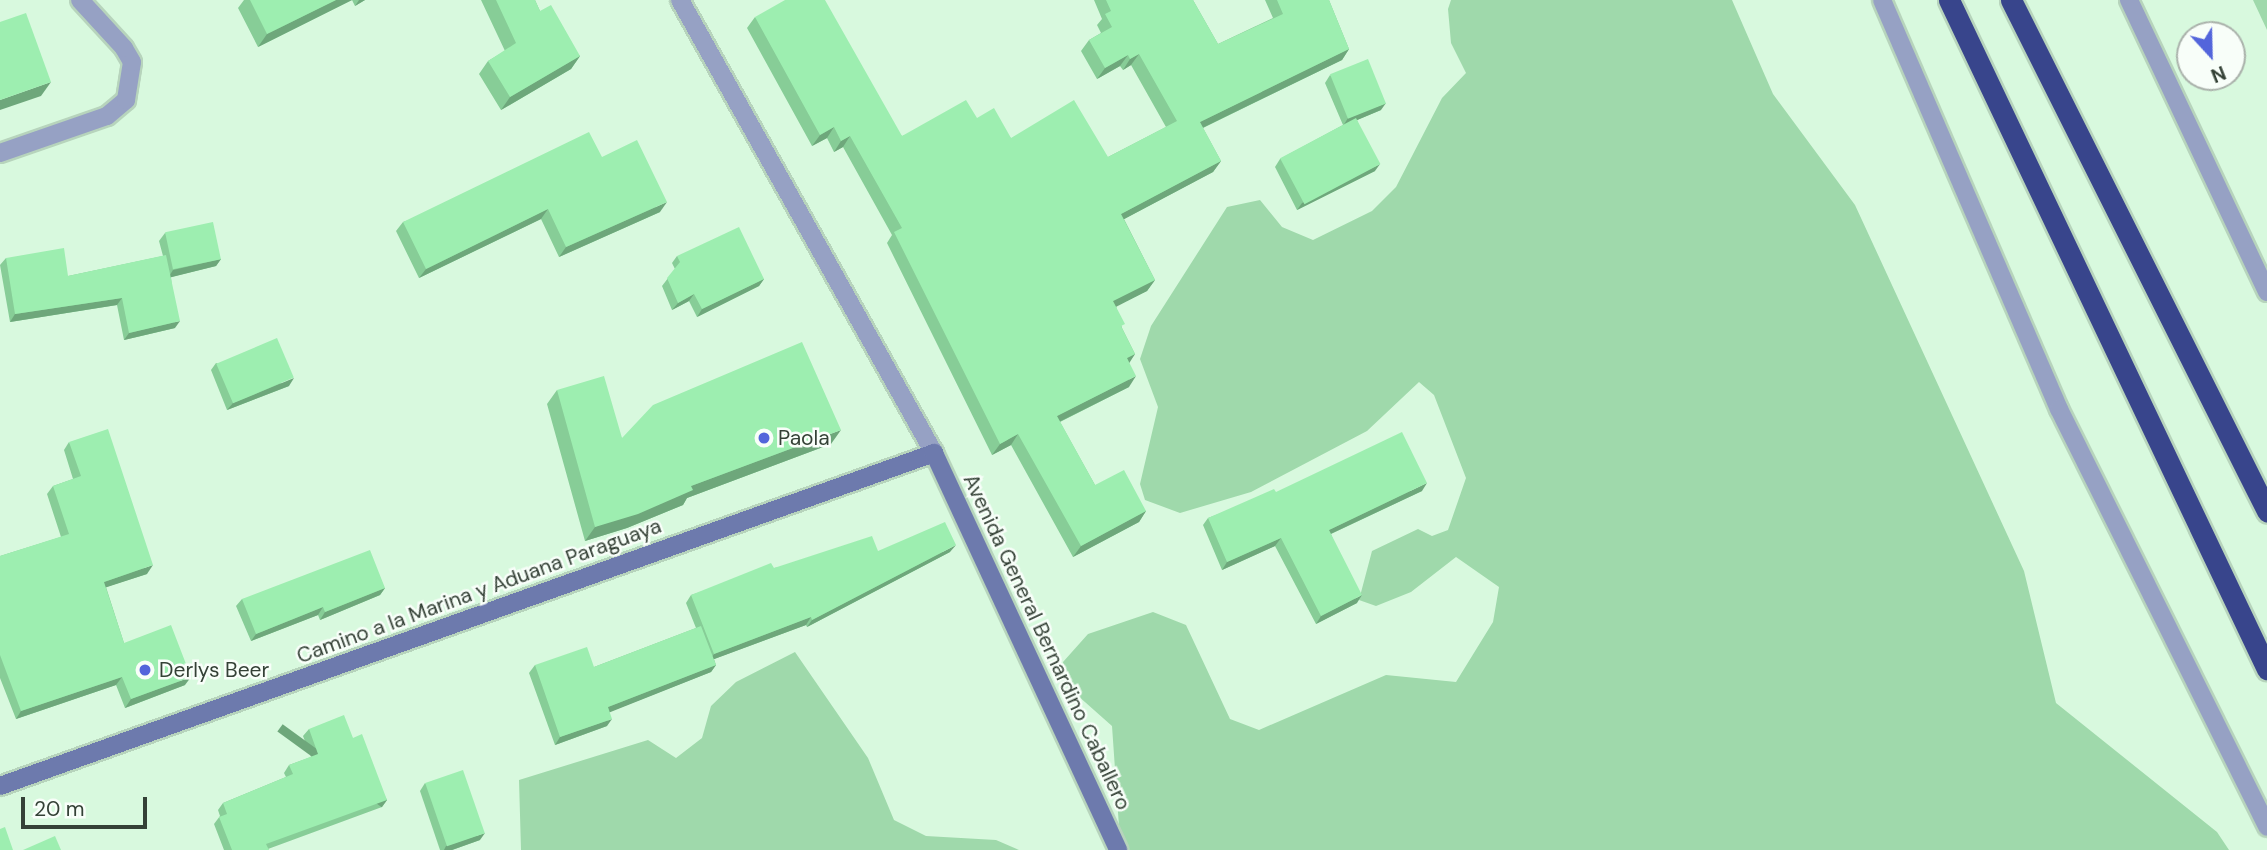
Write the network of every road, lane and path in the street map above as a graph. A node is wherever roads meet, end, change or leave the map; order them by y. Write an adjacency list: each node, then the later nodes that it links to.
1 (80, 0): 7 (street)
2 (680, 0): 9 (street)
3 (1882, 0): 13 (street)
4 (1949, 0): 11 (highway)
5 (2011, 0): 10 (highway)
6 (2129, 0): 8 (street)
7 (0, 153)
8 (2267, 292)
9 (934, 453): 12 (street, Camino a la Marina y Aduana Paraguaya); 14 (street, Avenida General Bernardino Caballero)
10 (2267, 511)
11 (2267, 669)
12 (0, 786)
13 (2267, 827)
14 (1118, 850)

